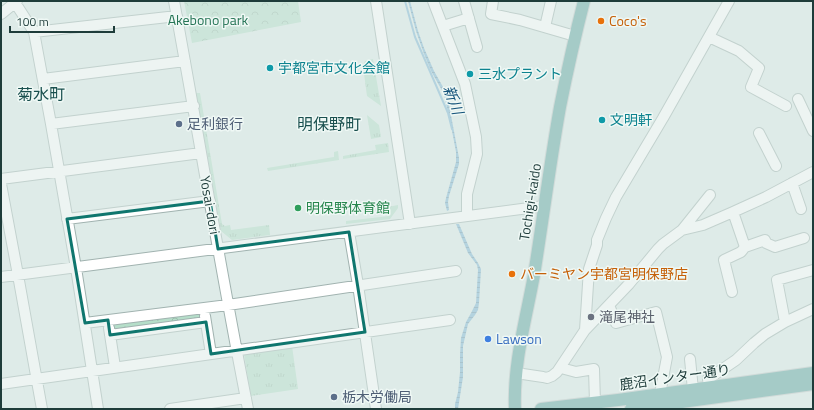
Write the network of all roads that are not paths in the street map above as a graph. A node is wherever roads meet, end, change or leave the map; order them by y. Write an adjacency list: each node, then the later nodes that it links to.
1 (174, 1): 11 (street, Yosai-dori)
2 (376, 1): 41 (street)
3 (433, 1): 13 (street)
4 (464, 1): 12 (street)
5 (493, 1): 14 (street)
6 (551, 1): 14 (street)
7 (584, 1): 16 (main road, Tochigi-kaido)
8 (729, 1): 17 (street)
9 (16, 2): 10 (street); 15 (street)
10 (1, 14)
11 (177, 16): 15 (street); 19 (street, Yosai-dori)
12 (469, 18): 13 (street); 18 (street)
13 (443, 26): 39 (street)
14 (545, 27): 16 (street)
15 (34, 32): 20 (street)
16 (575, 36): 36 (main road, Tochigi-kaido)
17 (710, 37): 23 (street); 63 (street)
18 (477, 47)
19 (185, 61): 20 (street); 22 (street, Yosai-dori)
20 (43, 79): 24 (street)
21 (798, 99): 25 (street)
22 (194, 106): 24 (street); 27 (street, Yosai-dori)
23 (786, 106)
24 (51, 124): 29 (street)
25 (813, 131)
26 (759, 133): 28 (street)
27 (202, 153): 29 (street); 35 (street, Yosai-dori)
28 (776, 166)
29 (59, 172): 31 (street); 40 (street)
30 (813, 173): 32 (street)
31 (1, 179)
32 (792, 183): 37 (street); 38 (street)
33 (1, 184): 50 (street)
34 (710, 195): 42 (street)
35 (210, 201): 40 (street); 46 (street, Yosai-dori)
36 (544, 206): 39 (street); 72 (main road, Tochigi-kaido)
37 (801, 208)
38 (733, 212): 42 (street); 45 (street)
39 (467, 216): 41 (street)
40 (67, 219): 47 (street)
41 (410, 224): 43 (street)
42 (682, 230): 55 (street)
43 (349, 232): 46 (street); 52 (street)
44 (804, 238): 45 (street)
45 (745, 247): 53 (street)
46 (218, 249): 47 (street); 54 (street, Yosai-dori)
47 (76, 268): 50 (street); 62 (street)
48 (813, 270): 61 (street)
49 (456, 271): 52 (street)
50 (18, 275): 51 (street); 74 (street)
51 (1, 277)
52 (358, 285): 54 (street); 64 (street)
53 (732, 292)
54 (228, 305): 56 (street); 66 (street, Yosai-dori)
55 (609, 305): 63 (street); 79 (street)
56 (204, 308): 58 (street); 60 (street)
57 (813, 309): 61 (street)
58 (108, 320): 62 (street); 65 (street)
59 (450, 320): 64 (street)
60 (206, 322): 65 (street); 67 (street)
61 (785, 322): 77 (street)
62 (85, 323): 71 (street)
63 (585, 330): 70 (street)
64 (364, 332): 66 (street); 86 (street)
65 (110, 335): 69 (street)
66 (237, 351): 67 (street); 80 (street, Yosai-dori)
67 (211, 354): 69 (street)
68 (690, 359): 78 (street)
69 (115, 368): 71 (street)
70 (561, 368): 72 (street); 81 (street)
71 (92, 371): 74 (street); 83 (street)
72 (516, 373): 87 (main road, Tochigi-kaido)
73 (813, 373): 77 (main road, 鹿沼インター通り)
74 (37, 379): 75 (street); 82 (street)
75 (1, 384)
76 (813, 384): 89 (main road, 鹿沼インター通り)
77 (709, 387): 78 (main road, 鹿沼インター通り)
78 (692, 390): 79 (main road, 鹿沼インター通り)
79 (660, 394): 81 (main road, 鹿沼インター通り)
80 (246, 398): 84 (street); 85 (street, Yosai-dori)
81 (595, 403): 88 (main road, 鹿沼インター通り)
82 (42, 409)
83 (98, 409)
84 (170, 409)
85 (248, 409)
86 (376, 409)
87 (515, 409)
88 (541, 409)
89 (631, 409)

